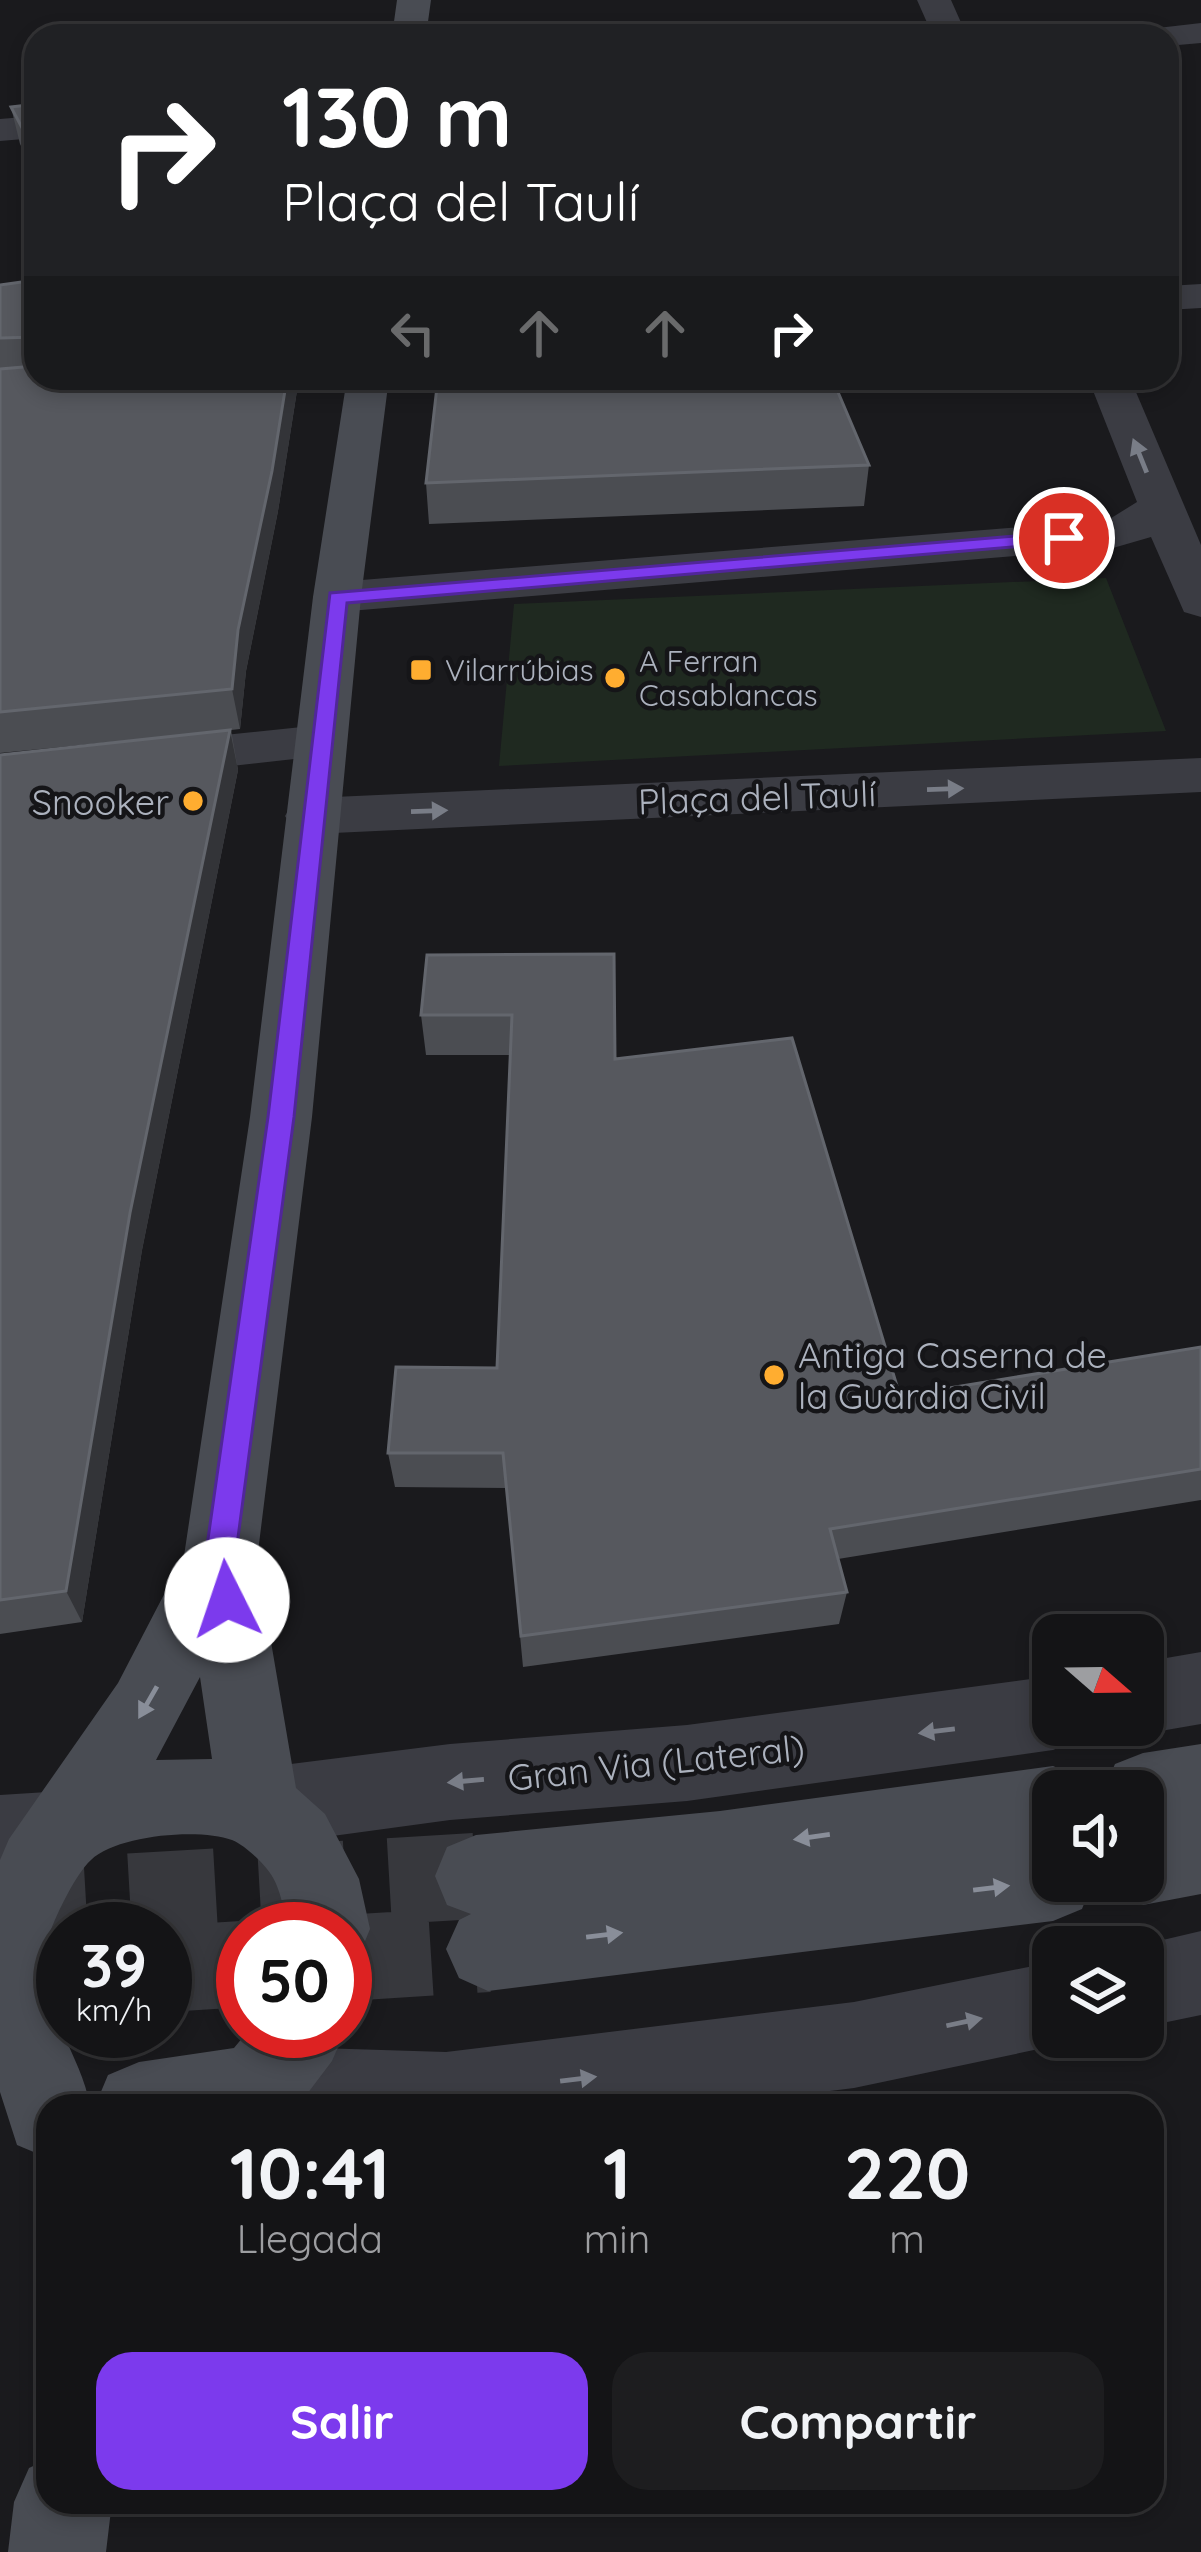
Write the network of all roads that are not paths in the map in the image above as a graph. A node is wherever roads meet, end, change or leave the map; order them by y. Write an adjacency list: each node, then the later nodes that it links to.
1 (366, 390): 4 (main road)
2 (1114, 390): 3 (street, one-way to 2)
3 (1160, 506): 4 (street); 5 (street)
4 (337, 597): 6 (main road)
5 (1201, 602)
6 (321, 742): 7 (street); 9 (main road)
7 (0, 775)
8 (1201, 775): 9 (street, Plaça del Taulí, one-way to 8)
9 (312, 815): 10 (main road)
10 (220, 1560): 16 (main road); 18 (main road, one-way to 18)
11 (1201, 1688): 12 (street)
12 (1164, 1694)
13 (1032, 1716): 16 (street, Gran Via (Lateral), one-way to 16)
14 (1201, 1782): 15 (main road)
15 (1164, 1788)
16 (259, 1807): 18 (main road); 22 (main road)
17 (1032, 1808): 21 (main road, one-way to 21)
18 (31, 1833): 30 (main road)
19 (1201, 1854): 20 (main road)
20 (1164, 1861)
21 (1032, 1881)
22 (327, 1902)
23 (1201, 1973): 24 (street)
24 (1164, 1981)
25 (1032, 2008): 29 (street, one-way to 25)
26 (266, 2075): 27 (main road); 28 (street, one-way to 28)
27 (188, 2094)
28 (429, 2094)
29 (462, 2094)
30 (30, 2099)
31 (62, 2514): 32 (main road)
32 (58, 2552)

